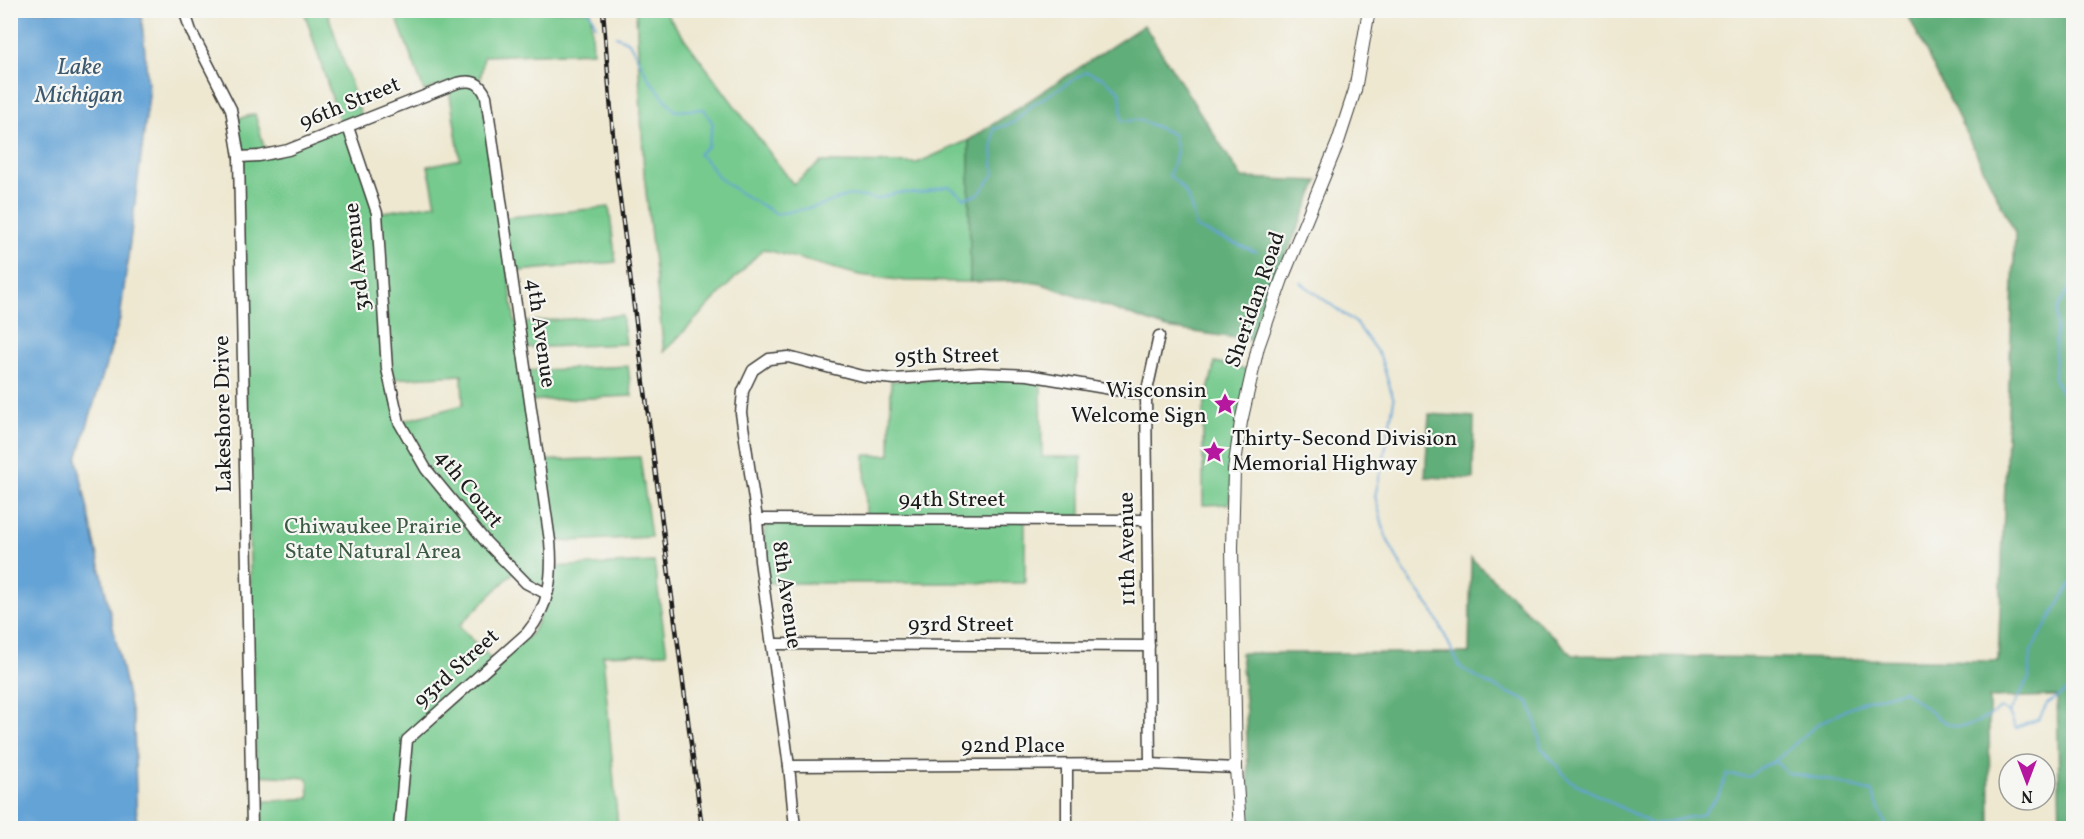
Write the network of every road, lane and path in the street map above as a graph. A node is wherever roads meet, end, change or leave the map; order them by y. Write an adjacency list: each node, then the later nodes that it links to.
1 (184, 10): 5 (street, Lakeshore Drive)
2 (1369, 10): 18 (main road, Sheridan Road)
3 (475, 82): 4 (street, 96th Street); 12 (street, 4th Avenue)
4 (348, 127): 5 (street, 96th Street); 8 (street, 3rd Avenue)
5 (238, 157): 19 (street, Lakeshore Drive)
6 (1159, 336): 9 (street, 11th Avenue)
7 (753, 370): 9 (street, 95th Street); 10 (street, 8th Avenue)
8 (390, 386): 12 (street, 4th Court)
9 (1146, 395): 11 (street, 11th Avenue)
10 (757, 519): 11 (street, 94th Street); 13 (street, 8th Avenue)
11 (1147, 520): 14 (street, 11th Avenue)
12 (547, 594): 20 (street, 93rd Street)
13 (773, 644): 14 (street, 93rd Street); 16 (street, 8th Avenue)
14 (1149, 646): 15 (street, 11th Avenue)
15 (1150, 764): 17 (street, 92nd Place); 18 (street, 92nd Place)
16 (789, 766): 17 (street, 92nd Place); 21 (street, 8th Avenue)
17 (1067, 766): 22 (street)
18 (1236, 768): 23 (main road, Sheridan Road)
19 (252, 828)
20 (399, 828)
21 (795, 828)
22 (1067, 828)
23 (1240, 828)

